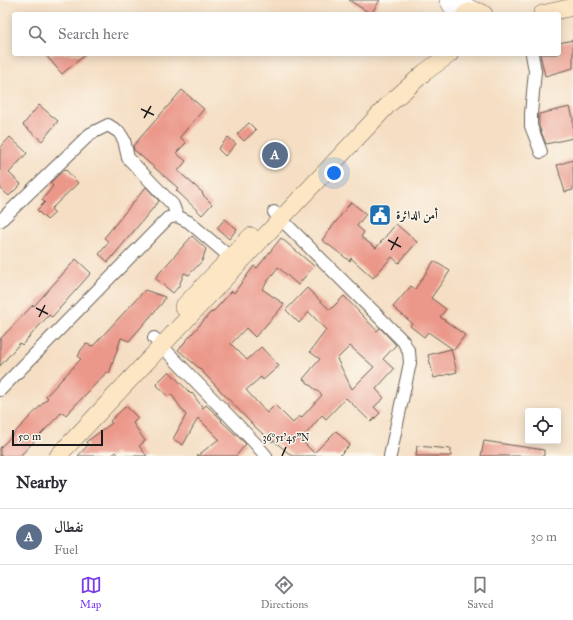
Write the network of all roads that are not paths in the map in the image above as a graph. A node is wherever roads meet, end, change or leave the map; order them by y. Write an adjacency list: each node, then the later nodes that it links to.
1 (447, 0): 4 (street)
2 (455, 0): 5 (street)
3 (573, 7): 6 (main road)
4 (454, 12)
5 (473, 12)
6 (551, 12)
7 (432, 56): 10 (main road)
8 (447, 56): 10 (main road)
9 (532, 56): 11 (street)
10 (409, 81): 13 (main road)
11 (541, 152)
12 (177, 216): 14 (street); 15 (street); 17 (street)
13 (277, 216): 15 (main road); 21 (street)
14 (0, 221)
15 (234, 261): 16 (main road)
16 (158, 342): 18 (main road); 19 (main road); 20 (street)
17 (0, 390)
18 (44, 456)
19 (58, 456)
20 (266, 456)
21 (390, 456)

